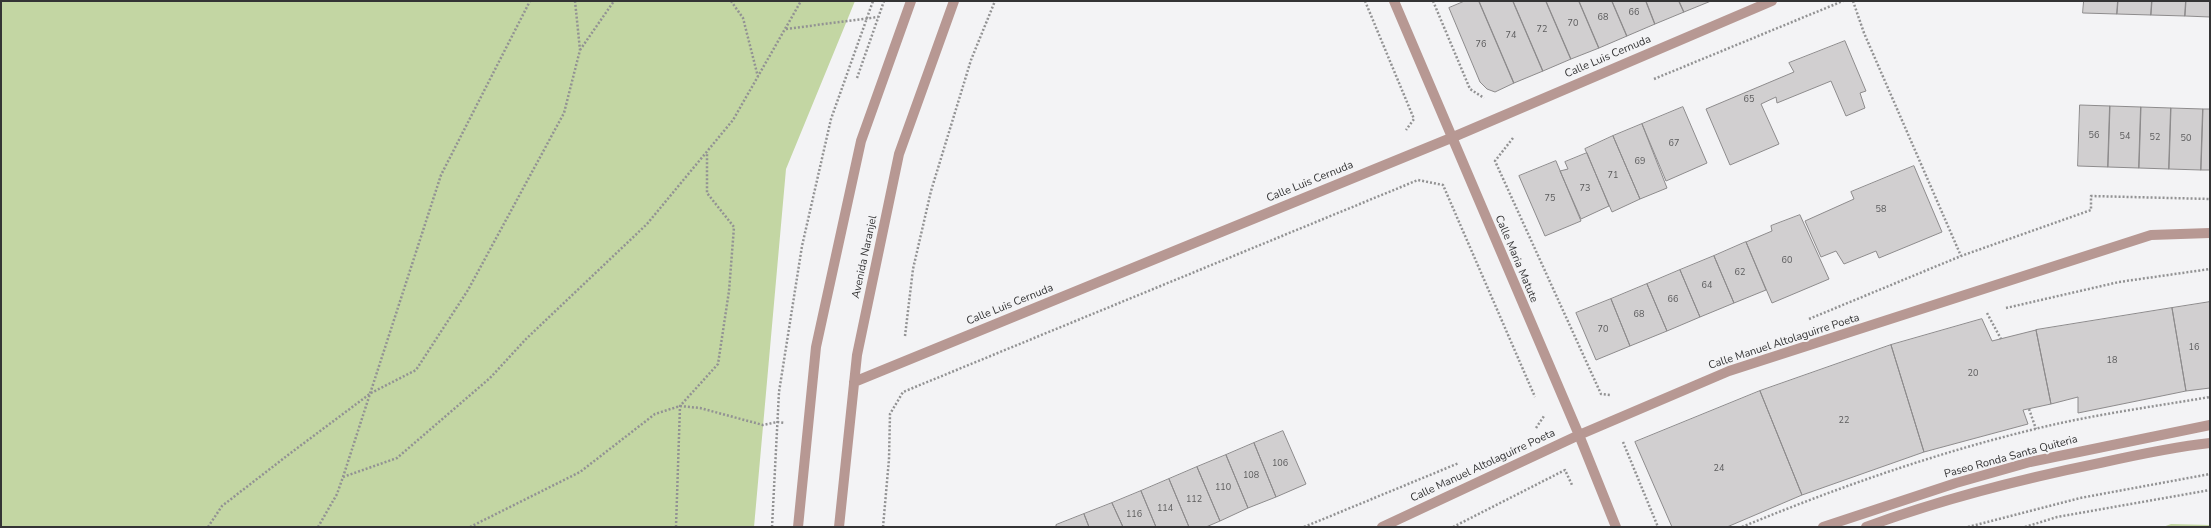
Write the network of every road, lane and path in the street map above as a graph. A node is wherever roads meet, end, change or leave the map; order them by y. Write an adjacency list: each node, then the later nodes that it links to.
1 (530, 1): 39 (path)
2 (575, 1): 19 (path)
3 (614, 1): 19 (path)
4 (731, 1): 20 (path)
5 (801, 1): 18 (path)
6 (873, 1): 17 (path)
7 (912, 1): 63 (street)
8 (954, 1): 38 (street, Avenida Naranjel)
9 (995, 1): 36 (path)
10 (1365, 1): 23 (path)
11 (1394, 1): 25 (street, Calle Maria Matute)
12 (1433, 1): 22 (path)
13 (1772, 1): 25 (street, Calle Luis Cernuda)
14 (1843, 1): 21 (path)
15 (1853, 1): 29 (path)
16 (878, 17): 17 (path)
17 (867, 18): 18 (path); 45 (path)
18 (786, 29): 20 (path)
19 (580, 50): 39 (path)
20 (758, 76): 26 (path)
21 (1653, 79)
22 (1489, 102)
23 (1402, 137)
24 (1514, 137): 40 (path)
25 (1450, 138): 38 (street, Calle Luis Cernuda); 50 (street, Calle Maria Matute)
26 (707, 152): 42 (path); 55 (path)
27 (2210, 199): 29 (path)
28 (2210, 233): 50 (street, Calle Manuel Altolaguirre Poeta)
29 (1961, 256): 35 (path)
30 (2210, 269): 31 (path)
31 (2003, 309)
32 (1995, 311): 33 (path)
33 (1987, 313): 34 (path); 37 (path)
34 (1980, 315)
35 (1806, 320)
36 (905, 339)
37 (2000, 339)
38 (854, 382): 64 (street, Avenida Naranjel)
39 (371, 393): 55 (path); 58 (path)
40 (1615, 396)
41 (1538, 404): 65 (path)
42 (680, 406): 45 (path); 60 (path); 61 (path)
43 (2029, 409): 48 (path)
44 (1541, 411): 49 (path)
45 (777, 422): 46 (path); 62 (path)
46 (787, 424)
47 (2210, 425): 71 (street, Paseo Ronda Santa Quiteria)
48 (2036, 429)
49 (1531, 433)
50 (1579, 435): 67 (street, Calle Manuel Altolaguirre Poeta); 69 (street, Calle Maria Matute)
51 (1629, 439): 70 (path)
52 (2210, 443): 72 (street)
53 (1465, 461): 66 (path)
54 (2210, 474): 73 (path)
55 (343, 477): 59 (path)
56 (2210, 490): 74 (path)
57 (1575, 491): 68 (path)
58 (208, 527)
59 (318, 527)
60 (470, 527)
61 (676, 527)
62 (772, 527)
63 (798, 527)
64 (839, 527)
65 (883, 527)
66 (1304, 527)
67 (1382, 527)
68 (1453, 527)
69 (1616, 527)
70 (1658, 527)
71 (1822, 527)
72 (1866, 527)
73 (1968, 527)
74 (2025, 527)

